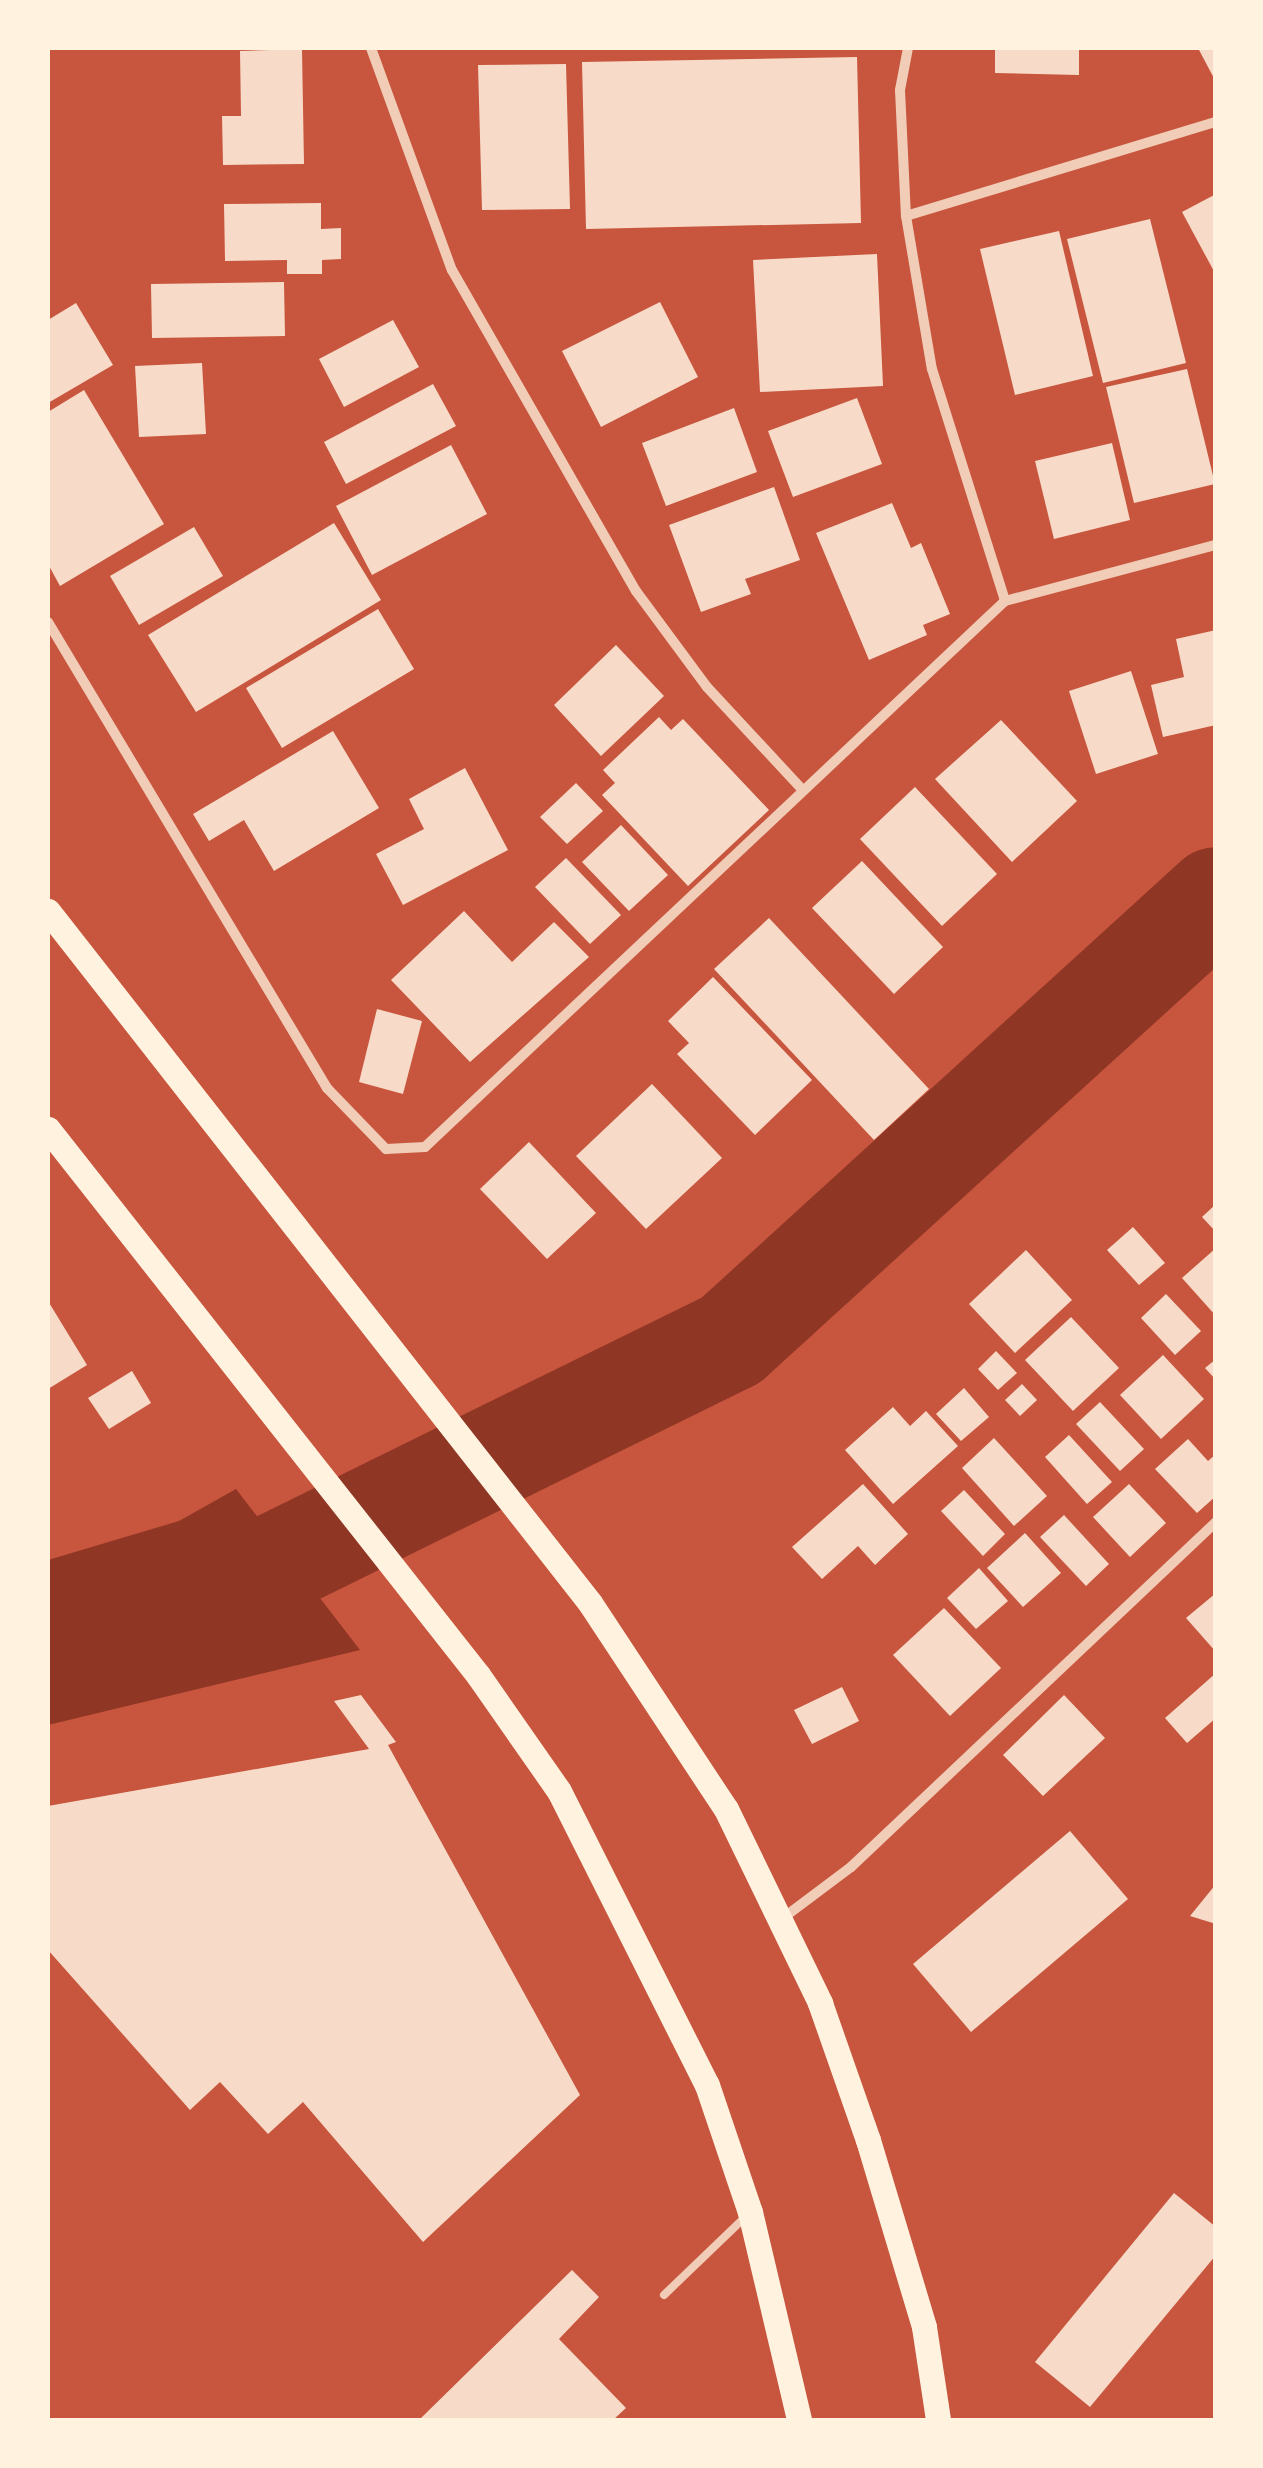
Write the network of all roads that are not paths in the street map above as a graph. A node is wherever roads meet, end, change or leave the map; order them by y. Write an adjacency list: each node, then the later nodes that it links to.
1 (371, 48): 8 (street)
2 (908, 48): 4 (street)
3 (1216, 122): 4 (street)
4 (906, 216): 6 (street)
5 (1216, 545): 6 (street)
6 (1005, 601): 8 (street)
7 (48, 622): 8 (street)
8 (800, 787)
9 (48, 912): 12 (main road)
10 (48, 1131): 13 (main road)
11 (1216, 1522): 12 (street)
12 (782, 1919): 16 (main road)
13 (750, 2212): 14 (lane); 15 (main road)
14 (664, 2295)
15 (799, 2420)
16 (938, 2420)

